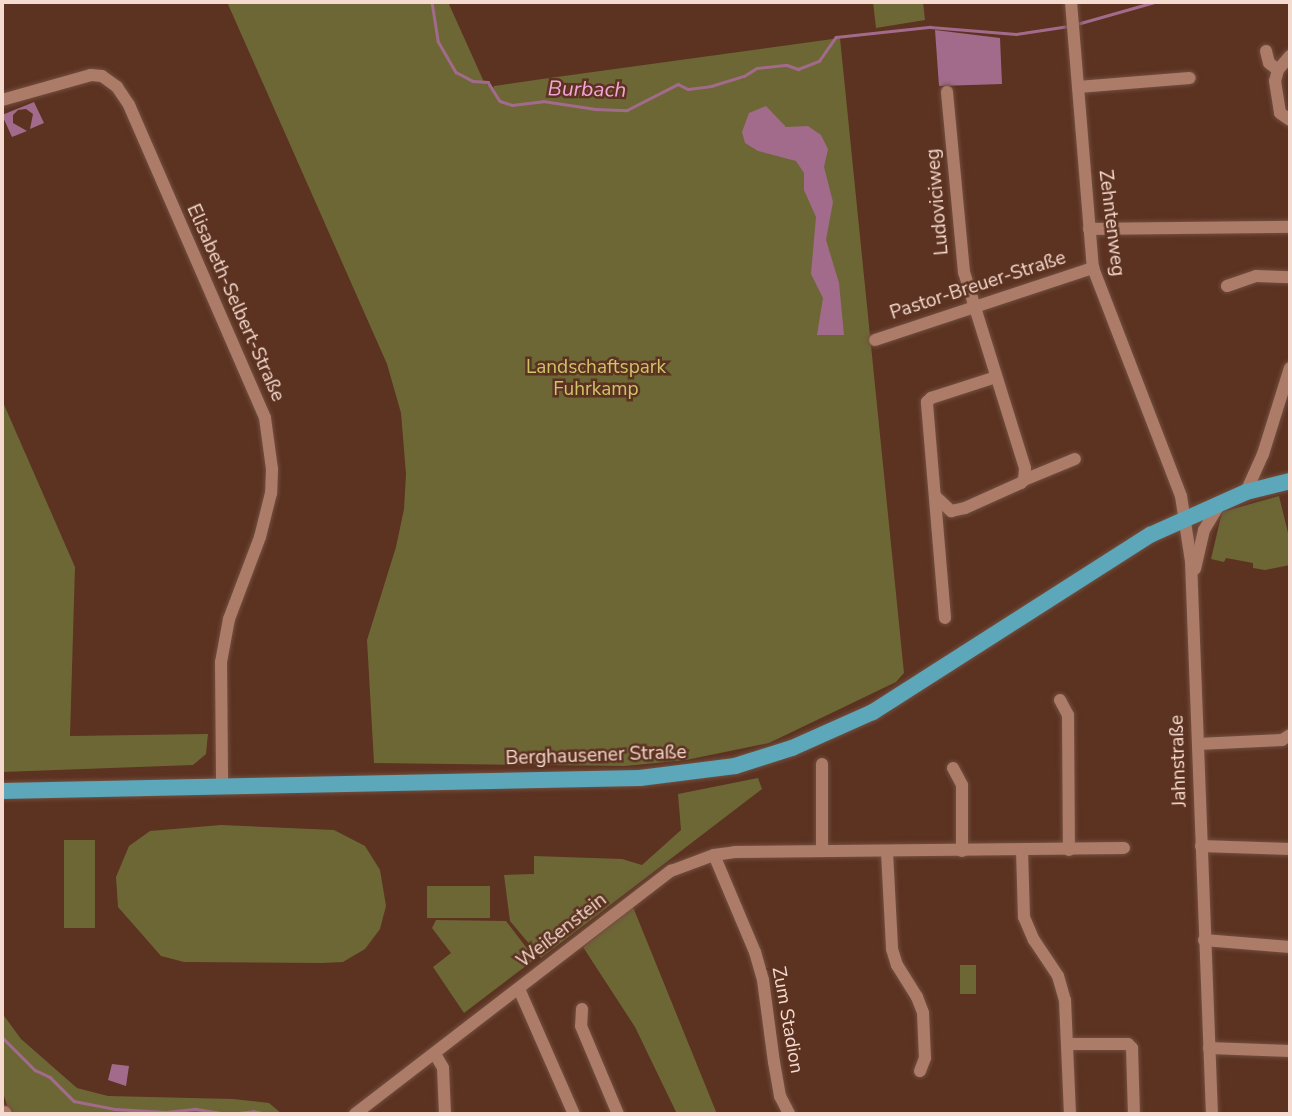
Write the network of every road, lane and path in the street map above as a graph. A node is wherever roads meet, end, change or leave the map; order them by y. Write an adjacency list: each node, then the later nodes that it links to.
1 (1071, 8): 6 (street, Zehntenweg)
2 (1266, 51): 4 (street)
3 (1290, 56): 4 (street)
4 (1278, 70): 9 (street)
5 (1190, 78): 6 (street)
6 (1079, 87): 11 (street, Zehntenweg)
7 (947, 92): 15 (street, Ludoviciweg)
8 (2, 100): 35 (street, Elisabeth-Selbert-Straße)
9 (1290, 120)
10 (1290, 227): 11 (street)
11 (1089, 229): 12 (street, Zehntenweg)
12 (1093, 268): 15 (street, Pastor-Breuer-Straße); 27 (street, Zehntenweg)
13 (1290, 277): 14 (street)
14 (1227, 286)
15 (974, 307): 16 (street, Pastor-Breuer-Straße); 18 (street, Ludoviciweg)
16 (875, 340)
17 (1290, 368): 19 (street)
18 (996, 377): 21 (street, Ludoviciweg); 25 (street)
19 (1263, 454): 23 (street); 24 (street)
20 (1075, 459): 21 (street)
21 (1024, 480): 25 (street)
22 (1290, 481): 23 (main road, Berghausener Straße)
23 (1274, 485): 24 (main road, Berghausener Straße)
24 (1246, 492): 26 (main road, Berghausener Straße)
25 (936, 497): 29 (street)
26 (1221, 503): 27 (main road, Berghausener Straße); 28 (street, Jahnstraße)
27 (1185, 519): 28 (street, Jahnstraße); 35 (main road, Berghausener Straße)
28 (1192, 580): 32 (street, Jahnstraße)
29 (945, 618)
30 (1060, 700): 39 (street)
31 (1290, 735): 32 (street)
32 (1198, 744): 37 (street, Jahnstraße)
33 (822, 764): 42 (street)
34 (953, 768): 43 (street)
35 (222, 786): 36 (main road, Berghausener Straße)
36 (2, 791)
37 (1201, 846): 40 (street); 46 (street, Jahnstraße)
38 (1124, 848): 39 (street, Weißenstein)
39 (1069, 849): 41 (street, Weißenstein)
40 (1290, 849)
41 (1022, 850): 43 (street, Weißenstein); 50 (street)
42 (822, 851): 44 (street, Weißenstein); 45 (street, Weißenstein)
43 (962, 851): 44 (street, Weißenstein)
44 (887, 852): 54 (street)
45 (714, 856): 48 (street, Weißenstein); 59 (street, Zum Stadion)
46 (1203, 940): 47 (street); 51 (street, Jahnstraße)
47 (1290, 947)
48 (519, 989): 53 (street, Weißenstein); 57 (street)
49 (582, 1009): 58 (street)
50 (1067, 1044): 60 (street); 61 (street)
51 (1209, 1048): 52 (street); 62 (street, Jahnstraße)
52 (1290, 1051)
53 (435, 1054): 55 (street, Weißenstein); 56 (street)
54 (920, 1071)
55 (355, 1114)
56 (445, 1114)
57 (574, 1114)
58 (618, 1114)
59 (789, 1114)
60 (1070, 1114)
61 (1134, 1114)
62 (1212, 1114)

